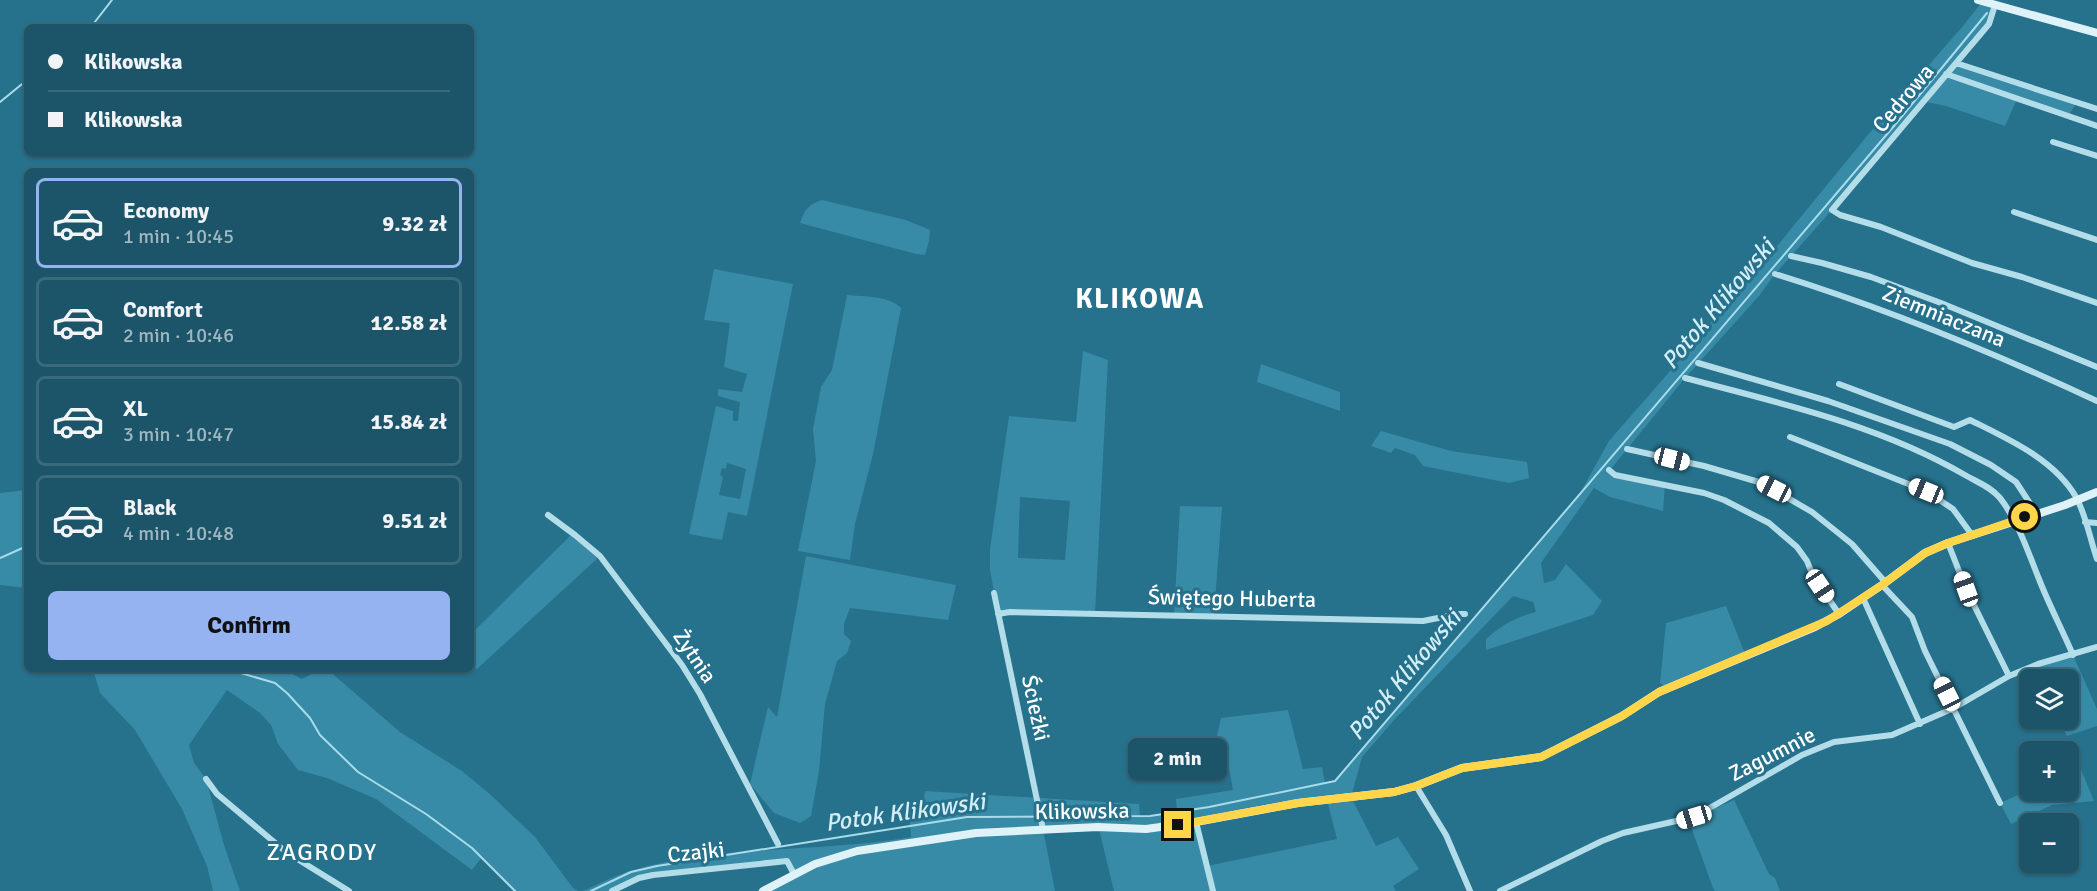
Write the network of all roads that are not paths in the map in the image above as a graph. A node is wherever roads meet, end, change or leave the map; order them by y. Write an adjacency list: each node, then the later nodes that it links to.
1 (1978, 0): 2 (street)
2 (2002, 4): 3 (street); 4 (street, Cedrowa)
3 (2097, 33)
4 (1956, 63): 5 (street, Cedrowa); 6 (street)
5 (1946, 74): 7 (street); 14 (street, Cedrowa)
6 (2097, 109)
7 (2097, 126)
8 (2053, 142): 9 (street)
9 (2097, 156)
10 (2014, 212): 11 (street)
11 (2097, 240)
12 (1791, 256): 16 (street, Ziemniaczana)
13 (1774, 274): 19 (street, Ziemniaczana)
14 (2097, 303)
15 (1698, 363): 25 (street)
16 (2097, 367)
17 (1685, 378): 27 (street)
18 (1839, 384): 24 (street)
19 (2097, 400)
20 (1790, 437): 30 (street)
21 (1627, 450): 33 (street)
22 (1609, 470): 37 (street)
23 (2097, 492): 24 (street, Klikowska)
24 (2077, 499): 25 (street, Klikowska); 28 (street)
25 (2037, 514): 27 (street, Klikowska)
26 (548, 515): 49 (street, Żytnia)
27 (2013, 521): 30 (street, Klikowska); 40 (street)
28 (2085, 522): 29 (street); 32 (street)
29 (2097, 523)
30 (1972, 535): 31 (street, Klikowska)
31 (1948, 543): 33 (street, Klikowska); 41 (street)
32 (2097, 559)
33 (1884, 584): 35 (street, Klikowska); 42 (street)
34 (994, 593): 38 (street, Ścieżki)
35 (1863, 598): 37 (street, Klikowska); 43 (street)
36 (1465, 614): 38 (street, Świętego Huberta)
37 (1839, 614): 45 (street, Klikowska)
38 (998, 615): 48 (street, Ścieżki)
39 (2097, 647): 40 (street, Zagumnie)
40 (2073, 655): 41 (street, Zagumnie)
41 (2009, 676): 42 (street, Zagumnie)
42 (1953, 708): 43 (street, Zagumnie); 46 (street)
43 (1920, 724): 56 (street, Zagumnie)
44 (206, 779): 51 (street)
45 (1416, 786): 47 (street, Klikowska); 55 (street)
46 (2000, 803)
47 (1196, 822): 48 (street, Klikowska); 54 (street)
48 (1041, 825): 50 (street, Klikowska)
49 (778, 844)
50 (794, 874): 52 (street, Czajki); 53 (street, Klikowska)
51 (349, 891)
52 (612, 891)
53 (763, 891)
54 (1213, 891)
55 (1470, 891)
56 (1500, 891)

